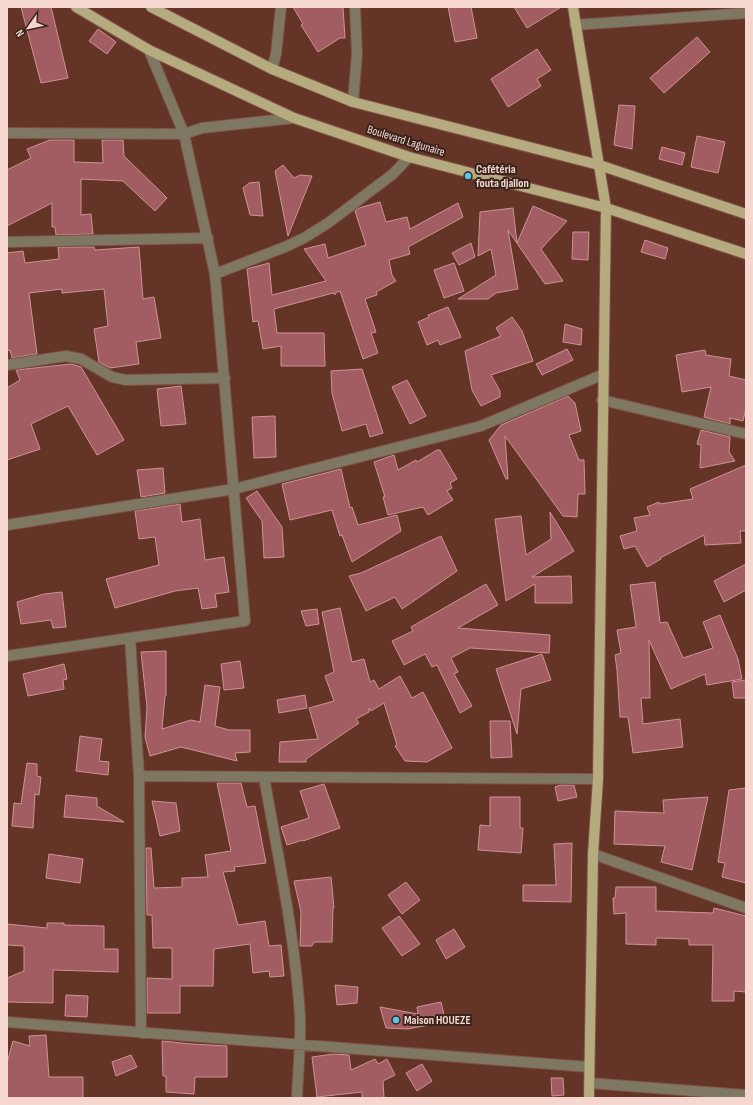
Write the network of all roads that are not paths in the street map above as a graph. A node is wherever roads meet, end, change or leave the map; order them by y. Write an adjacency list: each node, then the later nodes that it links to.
1 (76, 7): 9 (main road, Boulevard Lagunaire)
2 (151, 7): 10 (main road, Boulevard Lagunaire)
3 (281, 7): 10 (street)
4 (354, 7): 11 (street)
5 (572, 7): 8 (main road)
6 (727, 10): 7 (street); 8 (street)
7 (746, 13)
8 (576, 26): 16 (main road)
9 (149, 50): 12 (main road, Boulevard Lagunaire); 14 (street)
10 (272, 69): 11 (main road, Boulevard Lagunaire)
11 (353, 102): 16 (main road, Boulevard Lagunaire)
12 (294, 118): 14 (street); 15 (main road, Boulevard Lagunaire)
13 (7, 133): 14 (street)
14 (184, 134): 19 (street)
15 (409, 157): 17 (main road, Boulevard Lagunaire); 22 (street)
16 (599, 165): 17 (main road); 18 (main road, Boulevard Lagunaire)
17 (606, 208): 21 (main road, Boulevard Lagunaire); 24 (main road)
18 (746, 214)
19 (208, 238): 20 (street); 22 (street)
20 (7, 242)
21 (746, 254)
22 (216, 274): 25 (street)
23 (7, 365): 25 (street)
24 (604, 374): 26 (main road); 28 (street)
25 (225, 378): 28 (street)
26 (602, 400): 27 (street); 34 (main road)
27 (746, 434)
28 (234, 489): 29 (street); 30 (street)
29 (7, 525)
30 (130, 638): 31 (street); 32 (street)
31 (7, 656)
32 (140, 776): 33 (street); 38 (street)
33 (264, 777): 34 (street); 39 (street)
34 (598, 780): 35 (main road)
35 (593, 854): 36 (street); 40 (main road)
36 (746, 908)
37 (7, 1022): 38 (street)
38 (141, 1033): 39 (street)
39 (300, 1045): 40 (street); 43 (street)
40 (589, 1067): 41 (main road)
41 (589, 1084): 42 (street); 44 (main road)
42 (746, 1095)
43 (297, 1098)
44 (590, 1098)

